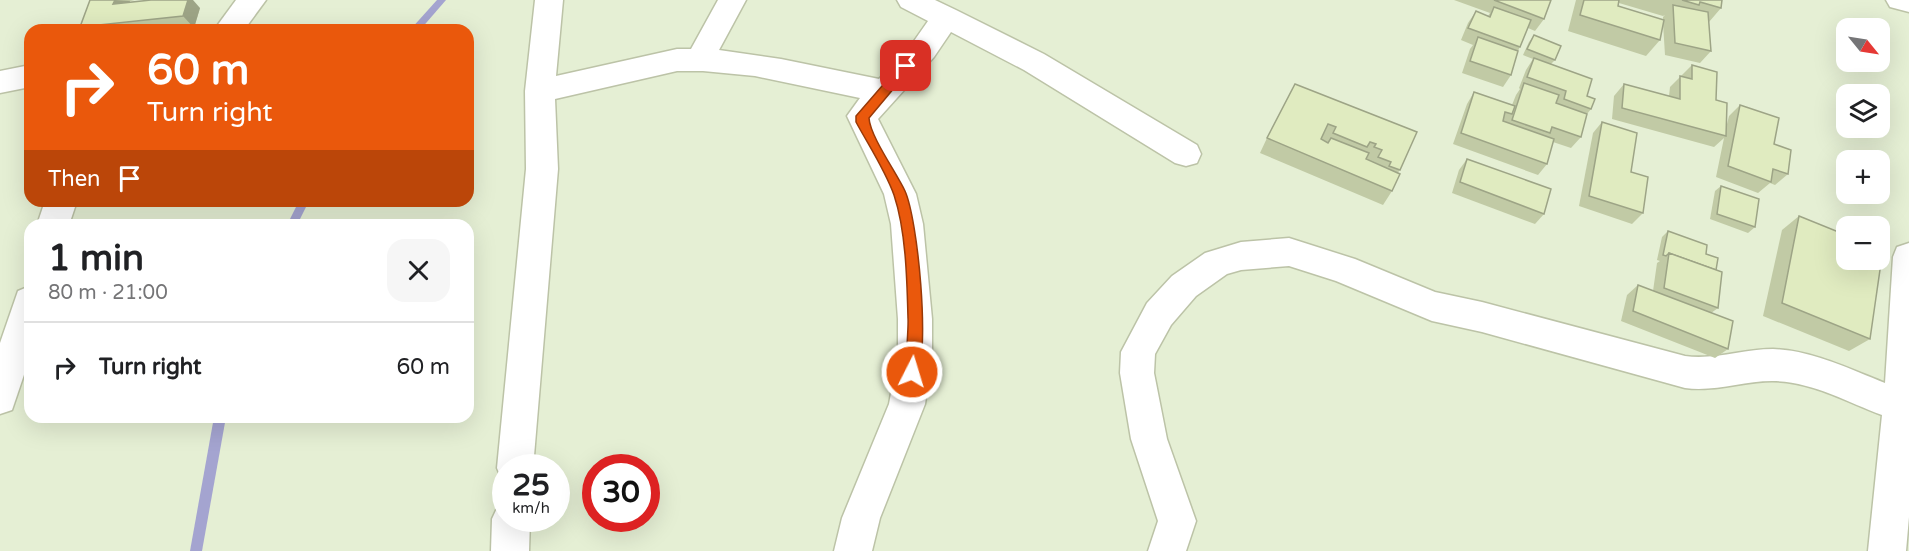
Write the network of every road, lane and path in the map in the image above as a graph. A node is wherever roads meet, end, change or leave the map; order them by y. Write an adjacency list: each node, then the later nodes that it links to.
1 (252, 0): 8 (street)
2 (549, 0): 12 (street)
3 (732, 0): 9 (street)
4 (911, 0): 7 (street)
5 (1900, 0): 6 (street)
6 (1909, 2)
7 (946, 17): 13 (street); 14 (street)
8 (233, 24)
9 (700, 59): 12 (street); 13 (street)
10 (24, 77): 11 (street)
11 (0, 82)
12 (540, 91): 19 (street)
13 (883, 92): 22 (street)
14 (1186, 154)
15 (1909, 257): 18 (street)
16 (24, 320): 17 (street)
17 (0, 398)
18 (1901, 406): 23 (street); 24 (street)
19 (516, 454)
20 (511, 532): 21 (street)
21 (510, 551)
22 (853, 551)
23 (1167, 551)
24 (1887, 551)

